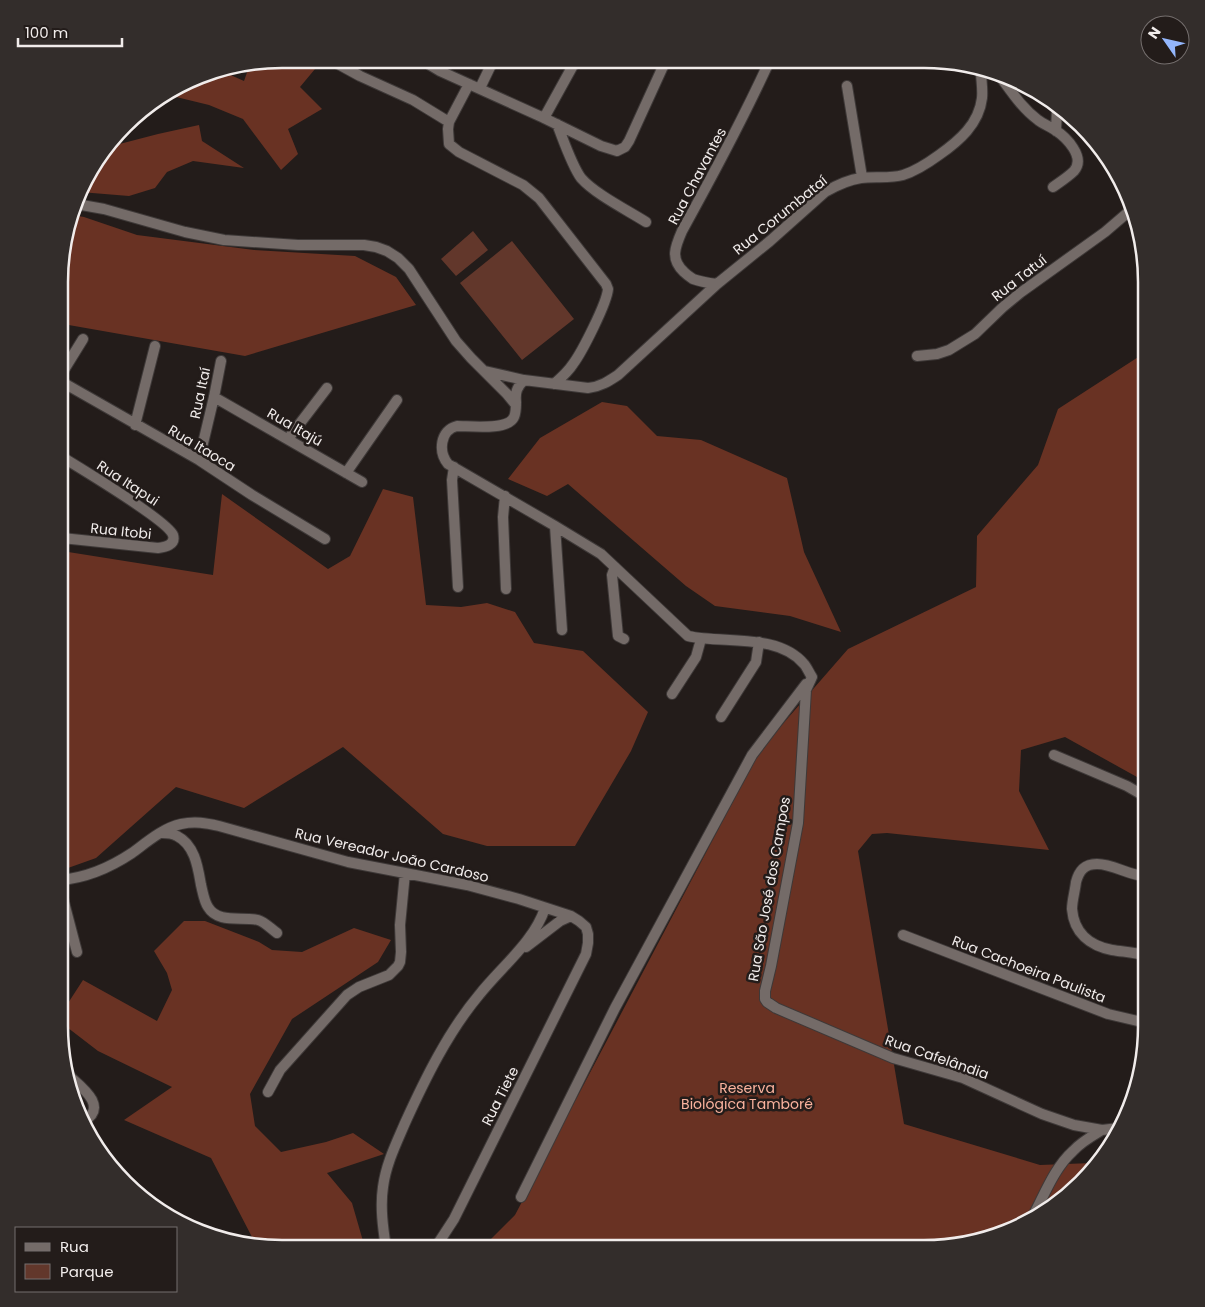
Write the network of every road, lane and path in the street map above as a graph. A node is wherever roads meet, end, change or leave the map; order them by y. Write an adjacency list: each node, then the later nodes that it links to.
1 (345, 68): 14 (street)
2 (435, 68): 8 (street)
3 (490, 68): 11 (street)
4 (572, 68): 13 (street)
5 (662, 68): 15 (street)
6 (766, 68): 22 (street, Rua Chavantes)
7 (981, 76): 17 (street, Rua Corumbataí)
8 (469, 84): 11 (street); 14 (street)
9 (1006, 85): 16 (street)
10 (847, 86): 17 (street)
11 (480, 88): 13 (street)
12 (1057, 115): 16 (street)
13 (544, 118): 15 (street)
14 (449, 122): 30 (street)
15 (557, 124): 21 (street)
16 (1056, 131): 18 (street)
17 (862, 178): 22 (street, Rua Corumbataí)
18 (1052, 187)
19 (82, 205): 28 (street)
20 (1126, 214): 25 (street, Rua Tatuí)
21 (646, 222)
22 (717, 284): 30 (street, Rua Corumbataí)
23 (83, 339): 27 (street)
24 (155, 346): 36 (street)
25 (917, 356)
26 (221, 361): 33 (street, Rua Itaí)
27 (68, 363)
28 (485, 371): 29 (street, Rua Corumbataí); 35 (street)
29 (524, 380): 30 (street, Rua Corumbataí); 35 (street)
30 (554, 384)
31 (68, 385): 36 (street, Rua Itaoca)
32 (326, 388): 37 (street)
33 (214, 397): 37 (street, Rua Itajú); 38 (street, Rua Itaí)
34 (397, 400): 41 (street)
35 (516, 405): 40 (street)
36 (135, 425): 38 (street, Rua Itaoca)
37 (288, 439): 41 (street, Rua Itajú)
38 (199, 460): 47 (street, Rua Itaoca)
39 (68, 461): 45 (street, Rua Itapui)
40 (454, 467): 43 (street); 50 (street)
41 (346, 473): 42 (street, Rua Itajú)
42 (362, 482)
43 (505, 496): 44 (street); 51 (street)
44 (555, 526): 48 (street); 53 (street)
45 (173, 538): 46 (street, Rua Itobi)
46 (68, 539)
47 (325, 539)
48 (615, 567): 49 (street); 52 (street)
49 (631, 583): 52 (street); 55 (street)
50 (458, 587)
51 (506, 589)
52 (614, 594): 54 (street)
53 (562, 630)
54 (624, 639)
55 (701, 639): 56 (street); 58 (street)
56 (760, 642): 57 (street); 59 (street)
57 (812, 677): 75 (street, Rua São José dos Campos); 82 (street)
58 (672, 694)
59 (721, 718)
60 (1054, 754): 61 (street)
61 (1138, 792)
62 (161, 832): 63 (street, Rua Vereador João Cardoso); 65 (street, Rua Vereador João Cardoso); 69 (street)
63 (405, 873): 66 (street, Rua Vereador João Cardoso); 78 (street)
64 (1138, 875): 73 (street)
65 (68, 879)
66 (545, 908): 67 (street, Rua Vereador João Cardoso); 74 (street)
67 (571, 916): 72 (street, Rua Vereador João Cardoso); 74 (street)
68 (68, 918): 71 (street)
69 (276, 933)
70 (903, 935): 76 (street, Rua Cachoeira Paulista)
71 (77, 952)
72 (586, 954): 85 (street, Rua Tiete)
73 (1138, 954)
74 (515, 955): 84 (street)
75 (767, 1002): 81 (street, Rua Cafelândia)
76 (1138, 1021)
77 (76, 1083): 79 (street)
78 (268, 1092)
79 (89, 1119)
80 (1110, 1129): 81 (street, Rua Cafelândia)
81 (1102, 1130): 83 (street, Rua Cafelândia)
82 (520, 1197)
83 (1039, 1205)
84 (385, 1240)
85 (440, 1240)

